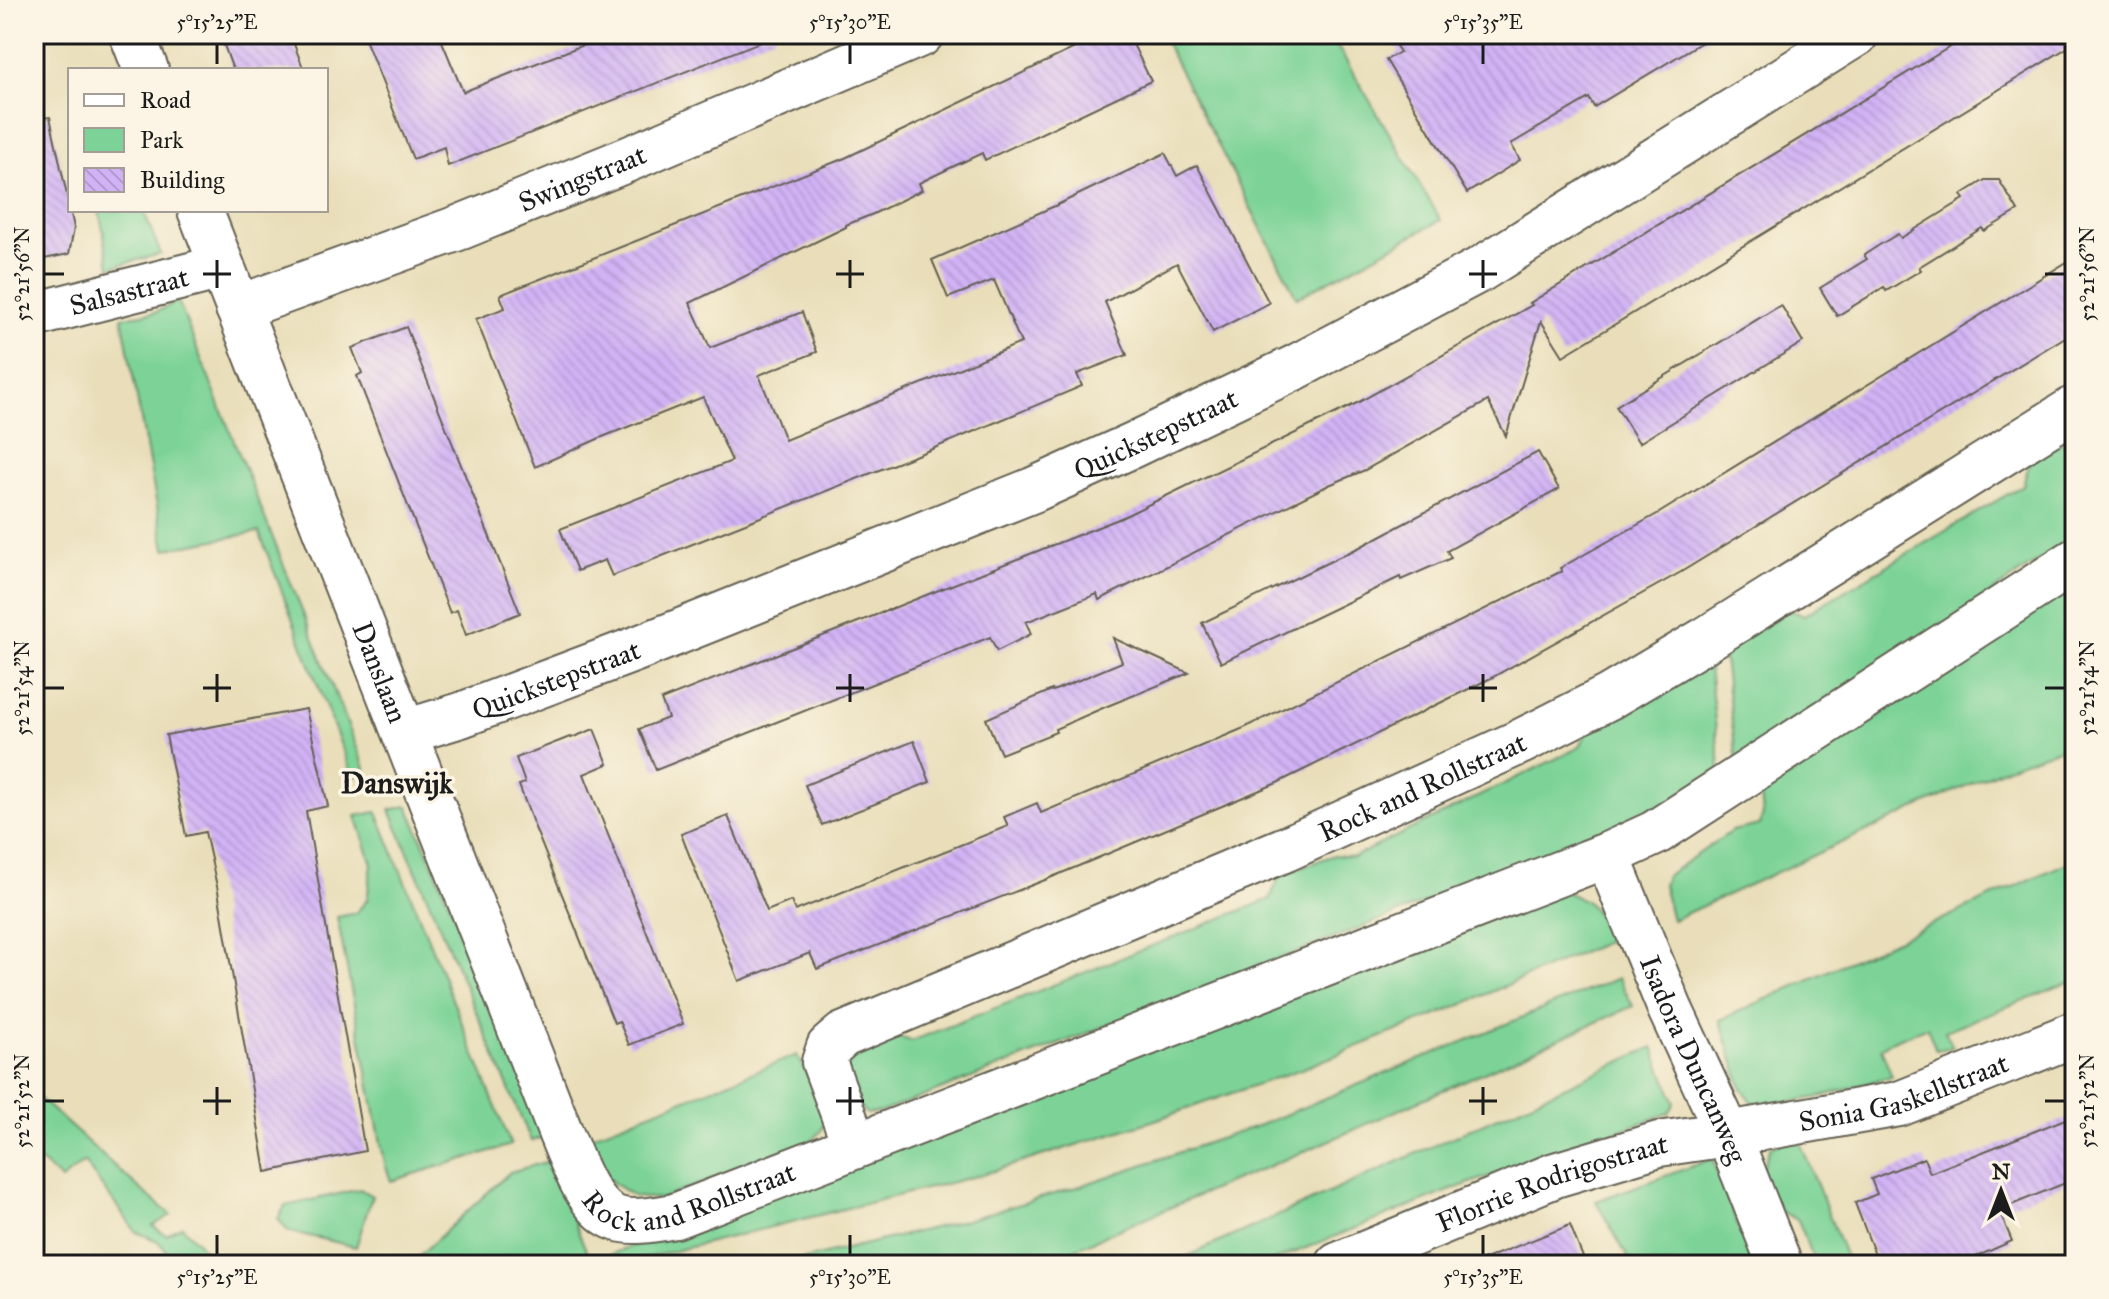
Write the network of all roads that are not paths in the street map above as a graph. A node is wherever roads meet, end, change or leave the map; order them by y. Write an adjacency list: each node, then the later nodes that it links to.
1 (132, 34): 4 (street)
2 (921, 34): 7 (street, Swingstraat)
3 (1856, 34): 11 (street, Quickstepstraat)
4 (145, 68)
5 (201, 212): 6 (street, Danslaan)
6 (222, 267): 7 (street, Danslaan); 8 (street, Salsastraat)
7 (238, 308): 11 (street, Danslaan)
8 (34, 315)
9 (2075, 408): 16 (street, Rock and Rollstraat)
10 (2075, 561): 12 (street, Rock and Rollstraat)
11 (405, 732): 14 (street, Danslaan)
12 (1607, 855): 15 (street, Isadora Duncanweg); 16 (street, Rock and Rollstraat)
13 (2075, 1034): 15 (street, Sonia Gaskellstraat)
14 (561, 1134): 16 (street, Rock and Rollstraat)
15 (1728, 1134): 17 (street, Florrie Rodrigostraat); 18 (street, Isadora Duncanweg)
16 (855, 1146)
17 (1338, 1265)
18 (1780, 1265)

